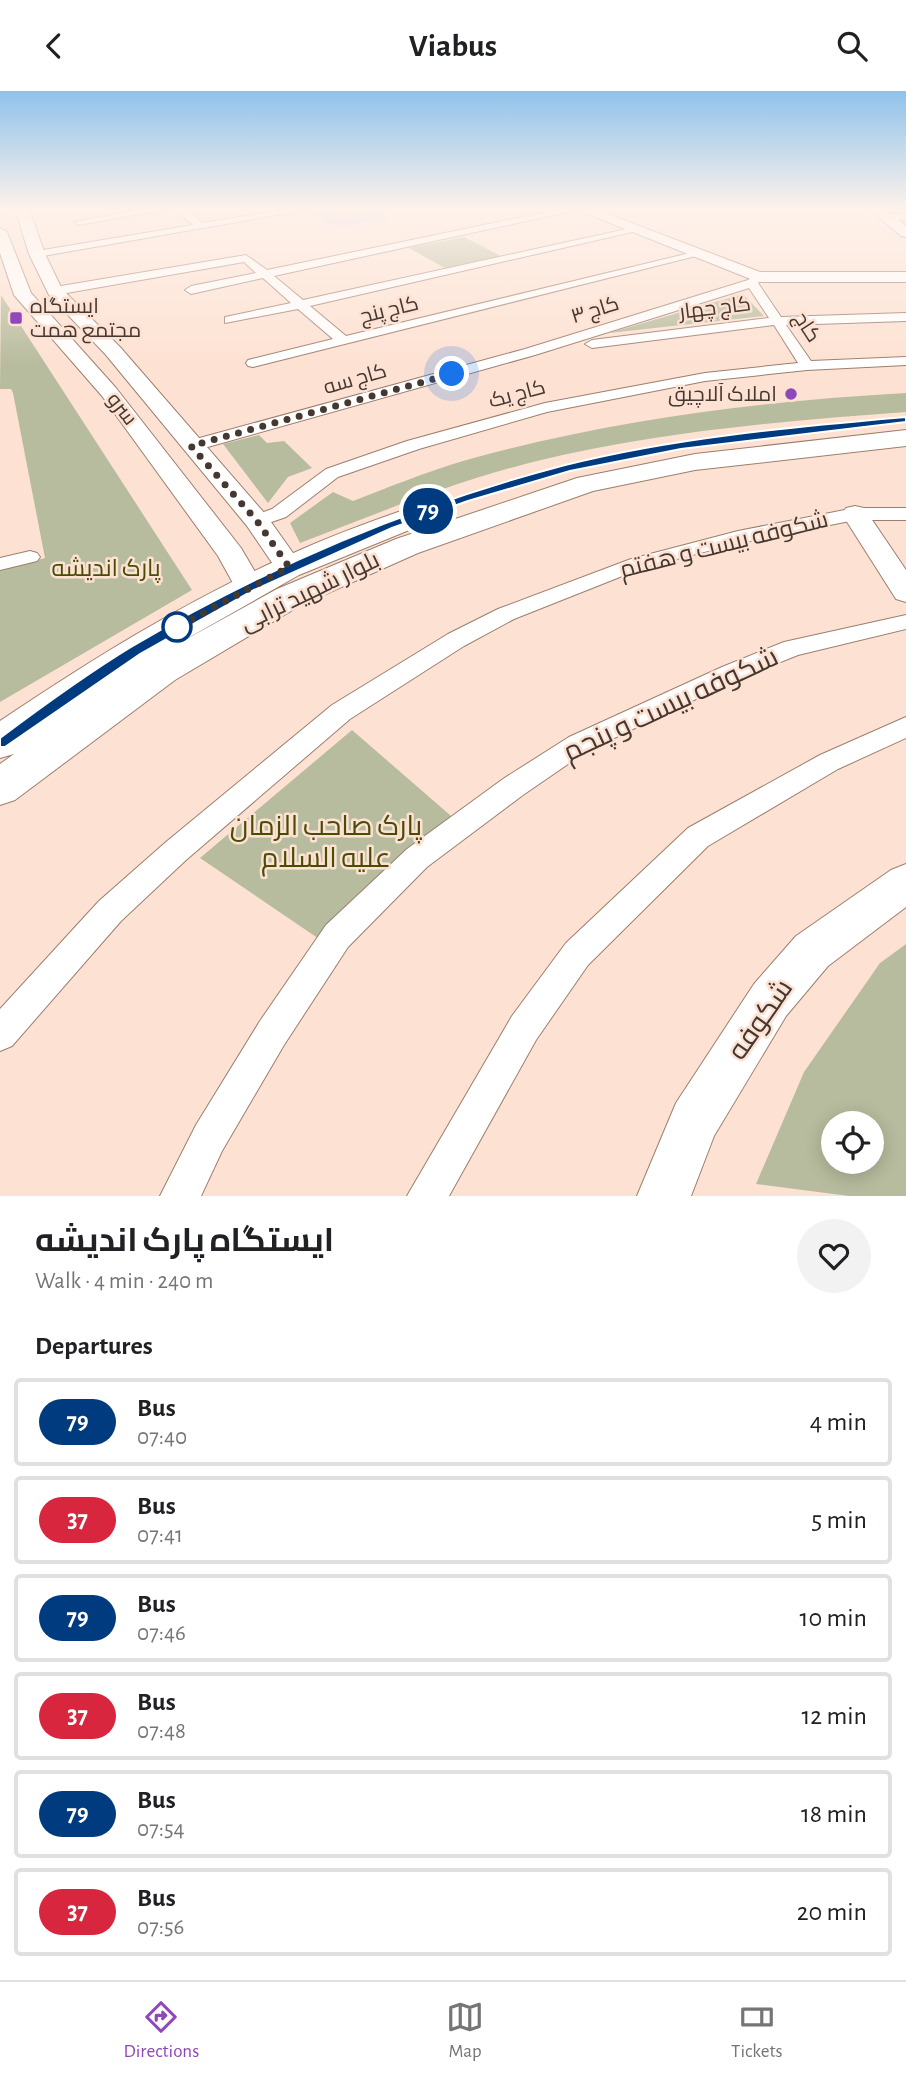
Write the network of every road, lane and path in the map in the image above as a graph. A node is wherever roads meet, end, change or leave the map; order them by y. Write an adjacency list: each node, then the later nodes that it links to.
1 (10, 261): 32 (main road, سرو)
2 (40, 261): 13 (main road)
3 (235, 261): 13 (street)
4 (249, 261): 9 (street)
5 (333, 261): 9 (street)
6 (497, 261): 14 (street)
7 (671, 261): 18 (street, کاج پنج)
8 (712, 261): 11 (main road, کاج)
9 (265, 275): 12 (street); 14 (street)
10 (906, 277): 11 (main road, کاج)
11 (755, 280): 17 (street, کاج); 19 (street, کاج ۳)
12 (191, 290)
13 (55, 291): 25 (main road)
14 (300, 304): 16 (street); 18 (street)
15 (906, 317): 17 (street, کاج چهار)
16 (230, 320)
17 (778, 321): 19 (street, کاج چهار); 22 (street, کاج)
18 (344, 341): 21 (street, کاج پنج)
19 (530, 352): 25 (street, کاج سه)
20 (906, 361): 22 (street, کاج یک)
21 (253, 363)
22 (807, 366): 28 (street, کاج یک)
23 (906, 420): 31 (main road, بلوار شهید ترابی)
24 (906, 438): 31 (main road, بلوار شهید ترابی)
25 (191, 446): 28 (main road)
26 (855, 514): 27 (street, شکوفه بیست و هفتم); 33 (main road); 39 (street, شکوفه بیست و هفتم)
27 (906, 514)
28 (257, 521): 31 (main road)
29 (30, 557): 30 (street)
30 (0, 565)
31 (289, 582): 32 (main road); 37 (main road, بلوار شهید ترابی)
32 (249, 587): 36 (main road, بلوار شهید ترابی)
33 (906, 591)
34 (906, 622): 40 (street, شکوفه بیست و پنجم)
35 (906, 727): 41 (street)
36 (0, 742)
37 (0, 787)
38 (906, 883): 42 (main road, شکوفه)
39 (0, 1034)
40 (180, 1196)
41 (427, 1196)
42 (664, 1196)

